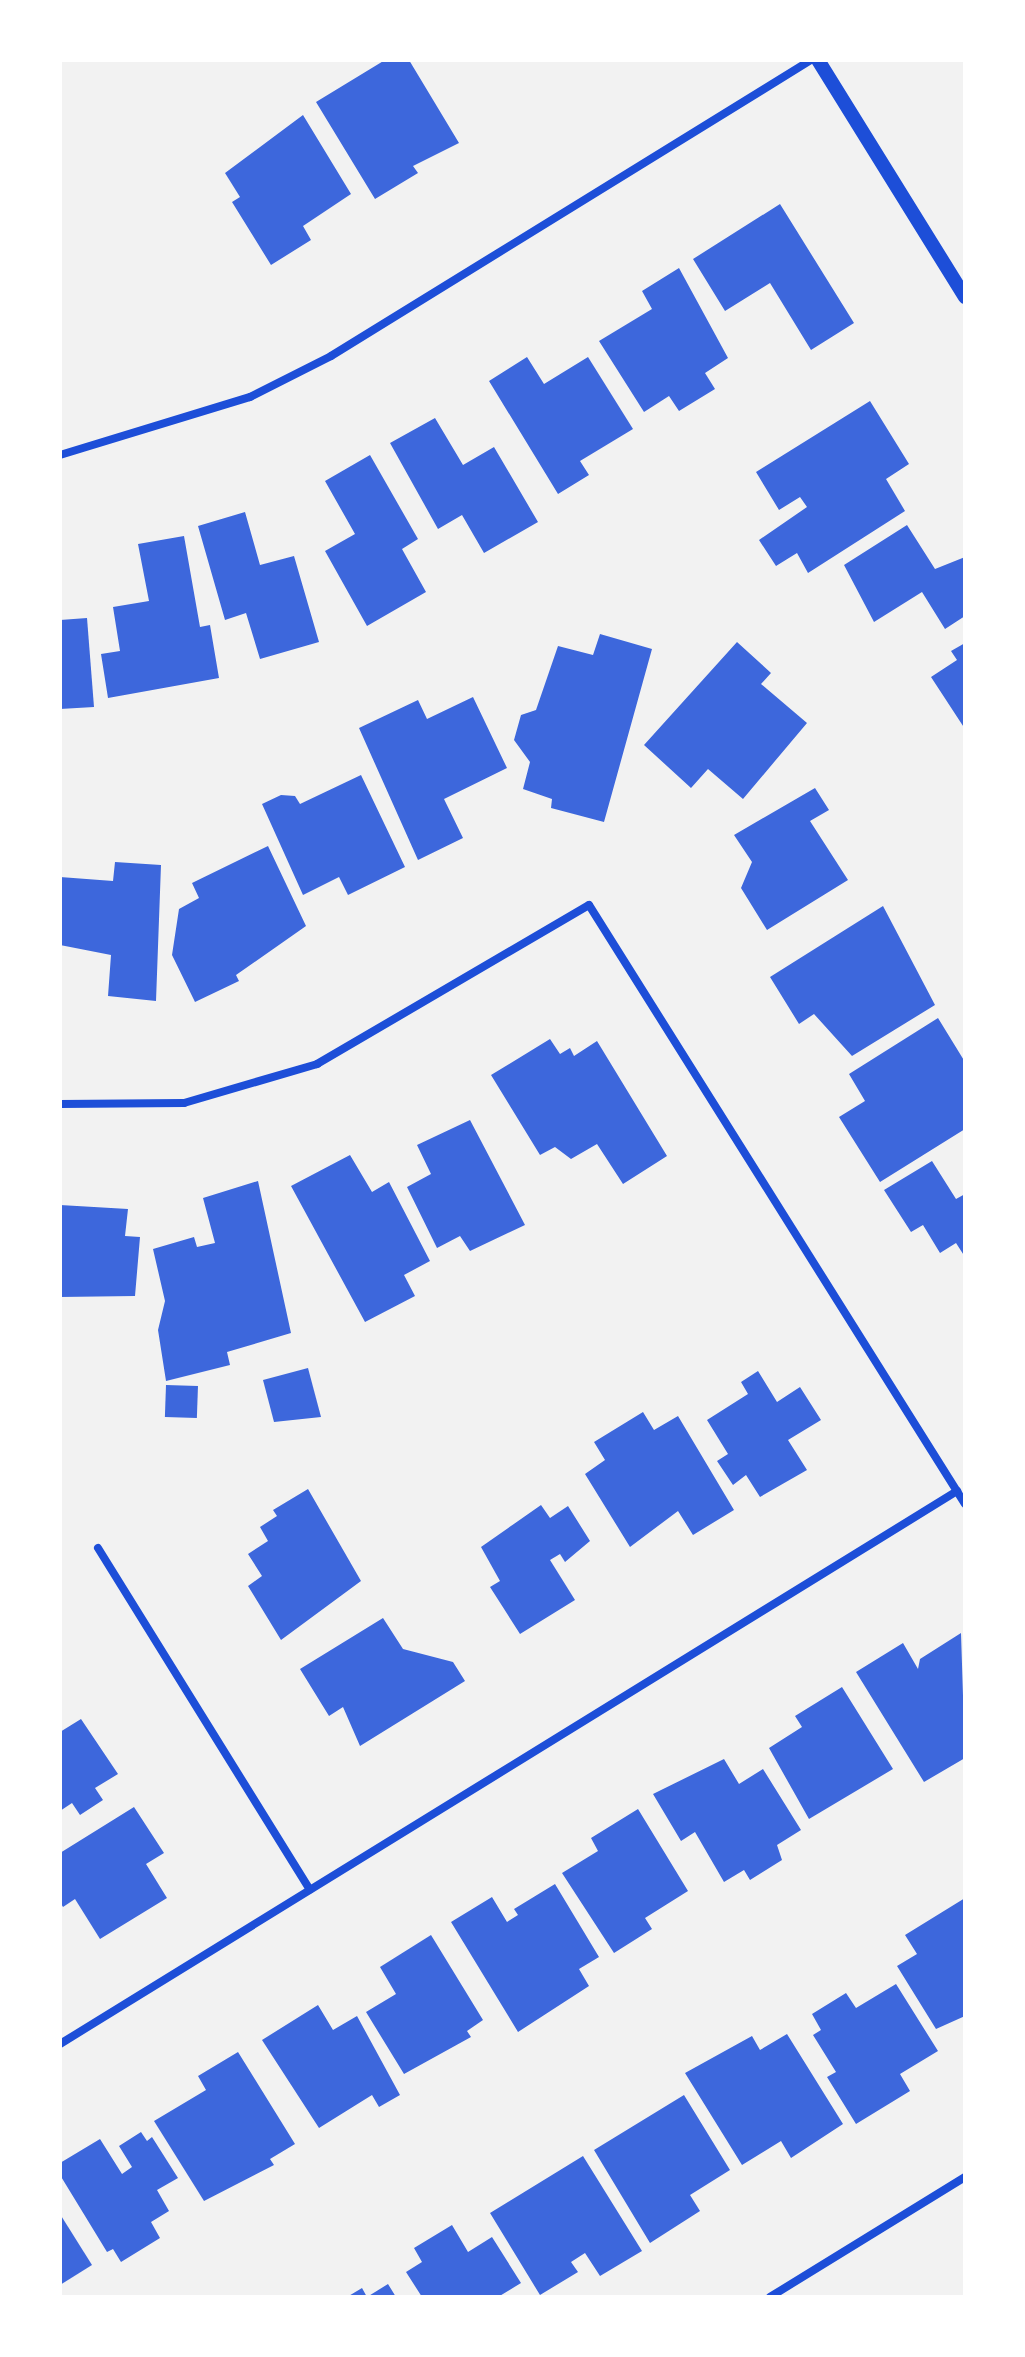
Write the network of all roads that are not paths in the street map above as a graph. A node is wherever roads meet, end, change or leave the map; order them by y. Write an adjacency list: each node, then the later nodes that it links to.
1 (811, 60): 4 (street)
2 (818, 60): 3 (street)
3 (965, 297)
4 (60, 455)
5 (60, 1104): 6 (street)
6 (957, 1491): 7 (street); 9 (street)
7 (965, 1504)
8 (98, 1548): 9 (street)
9 (310, 1890): 10 (street)
10 (60, 2044)
11 (965, 2177): 12 (street)
12 (770, 2297)

